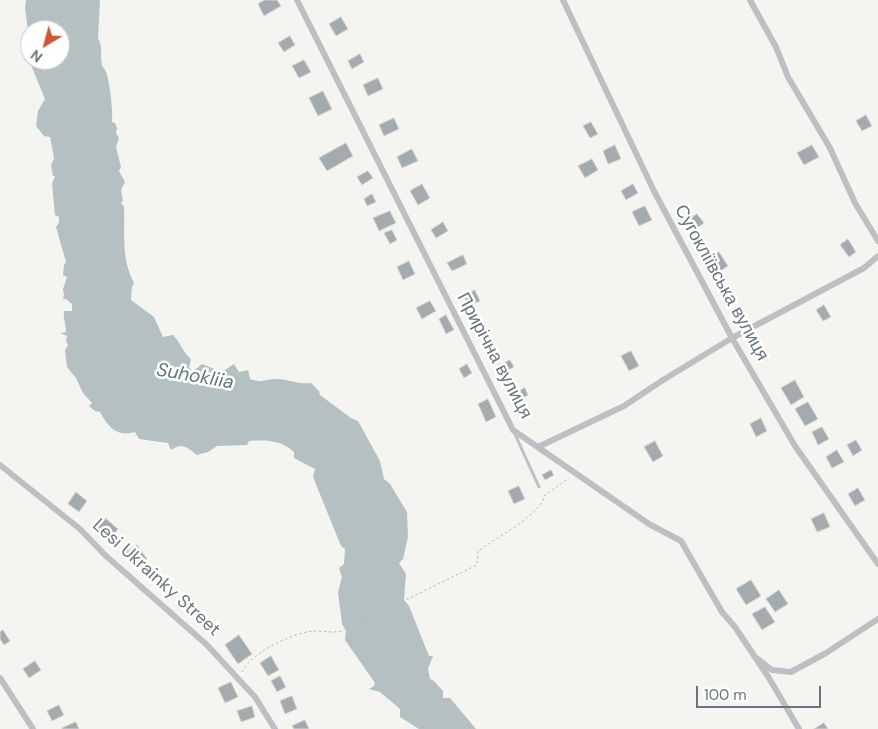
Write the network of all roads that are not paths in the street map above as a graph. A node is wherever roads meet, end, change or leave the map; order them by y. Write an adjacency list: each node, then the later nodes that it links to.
1 (298, 0): 7 (street, Прирічна вулиця)
2 (563, 0): 6 (street, Сугокліївська вулиця)
3 (750, 0): 4 (street)
4 (878, 241)
5 (878, 256): 6 (street)
6 (732, 338): 8 (street); 11 (street, Сугокліївська вулиця)
7 (513, 430): 8 (street, Прирічна вулиця); 10 (lane)
8 (538, 447): 13 (street, Прирічна вулиця)
9 (0, 465): 16 (street, Lesi Ukrainky Street)
10 (539, 487)
11 (878, 564)
12 (878, 619): 13 (street)
13 (754, 657): 17 (street, Прирічна вулиця)
14 (0, 678): 15 (street)
15 (33, 729)
16 (275, 729)
17 (799, 729)

